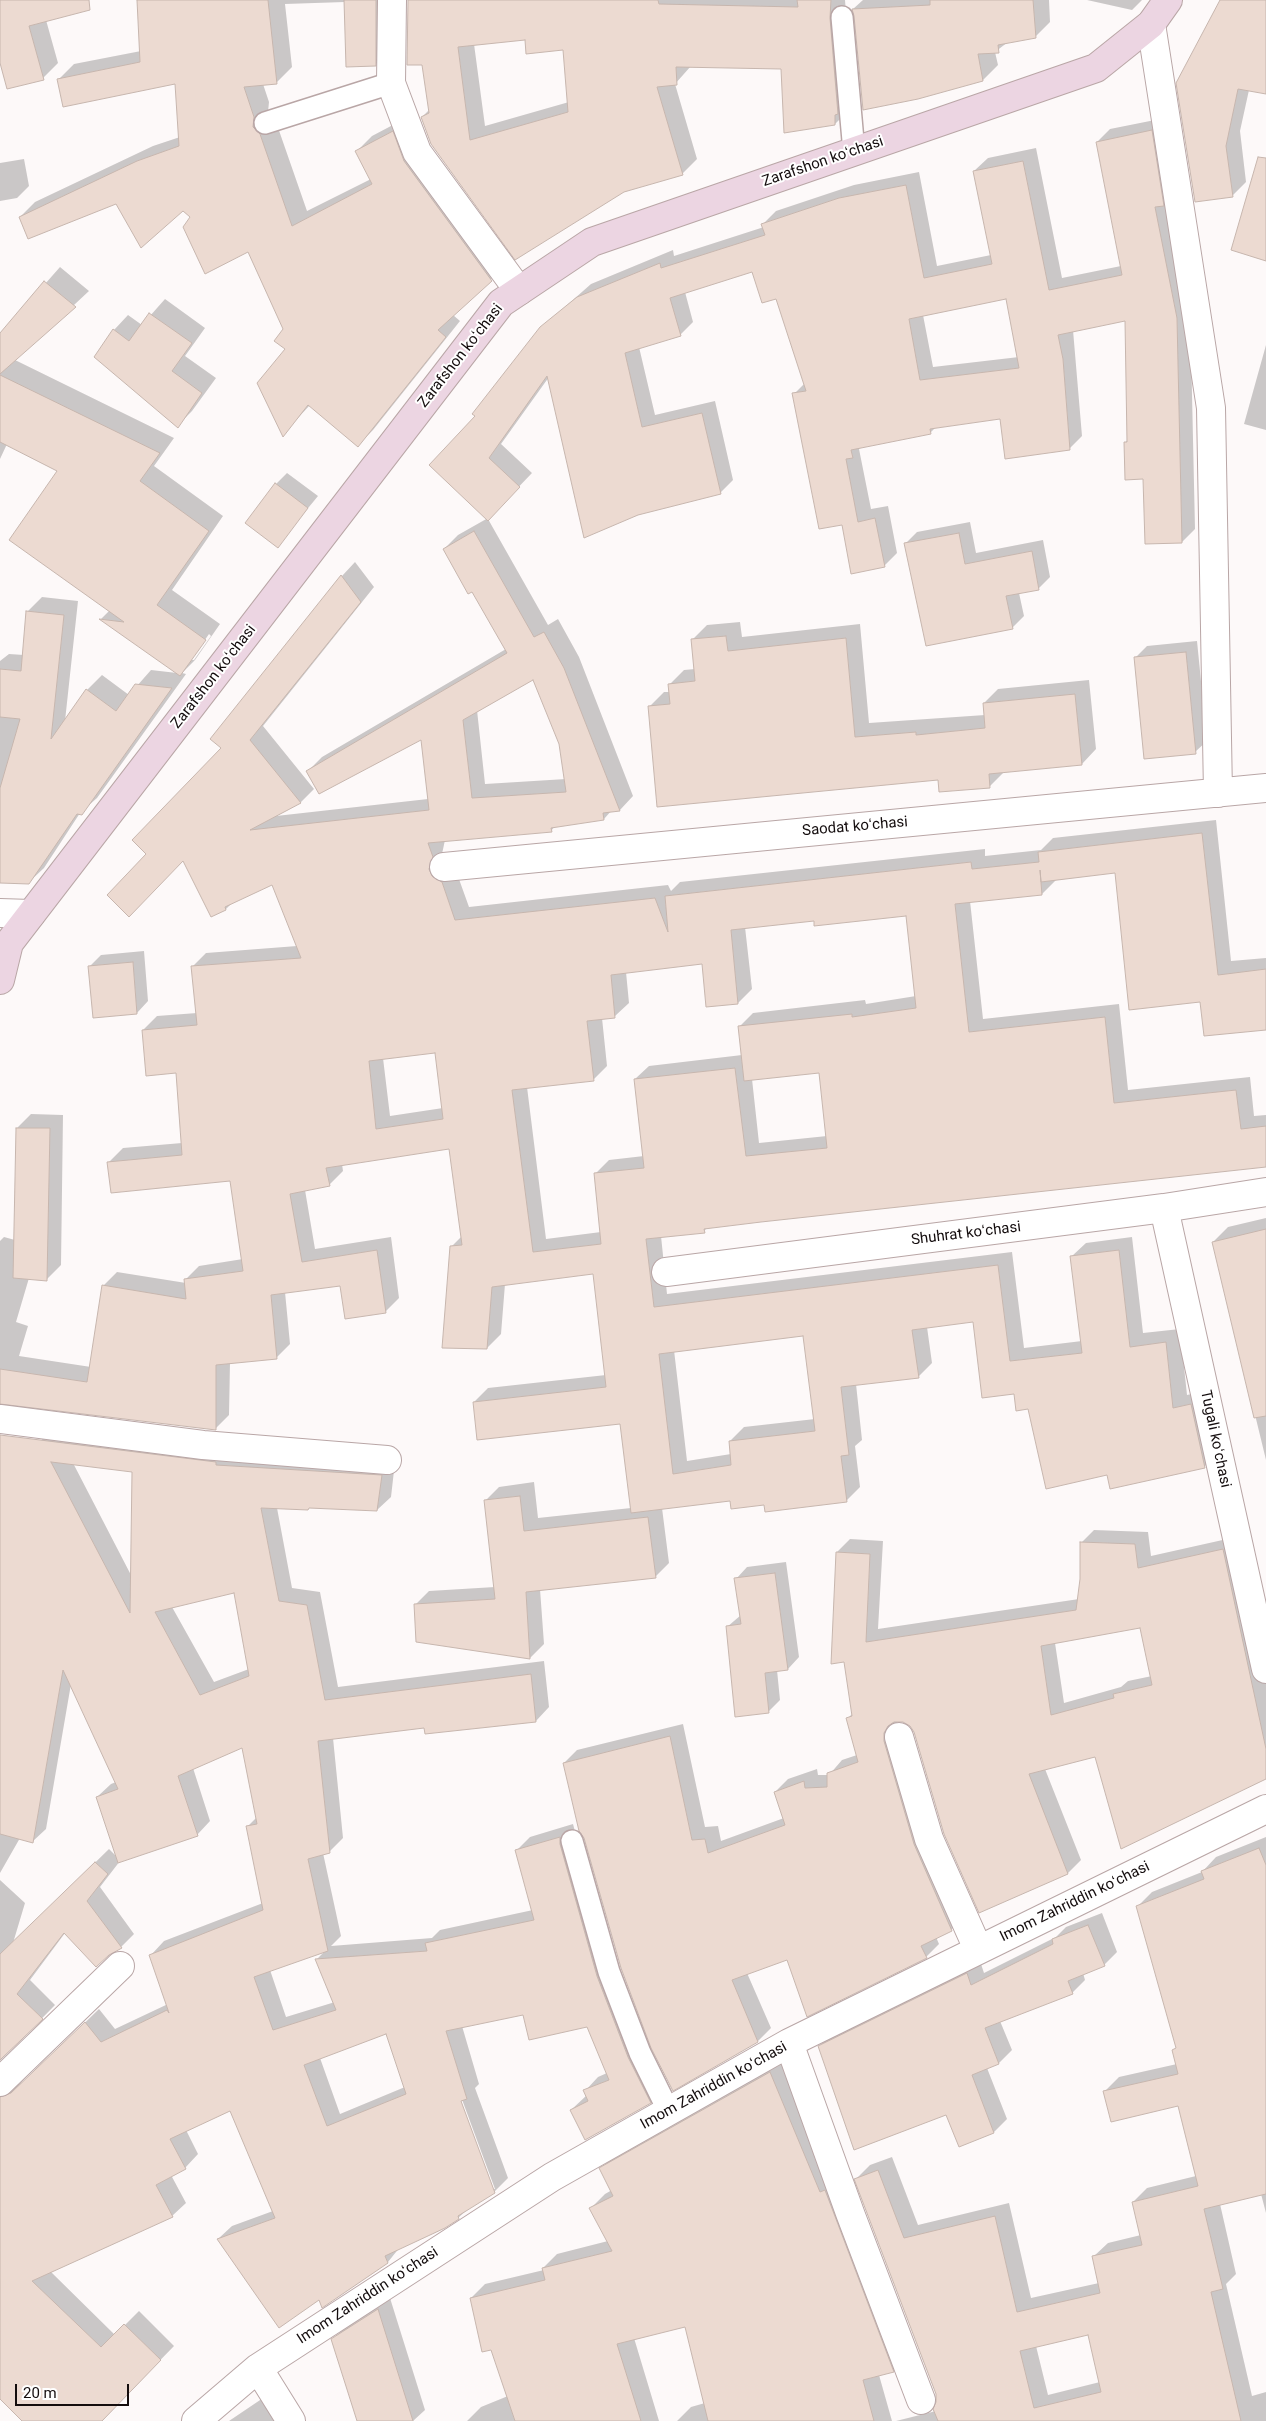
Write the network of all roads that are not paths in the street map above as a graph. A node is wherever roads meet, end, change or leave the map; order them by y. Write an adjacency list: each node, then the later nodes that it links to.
1 (392, 0): 5 (street)
2 (1168, 0): 4 (main road, Zarafshon koʻchasi)
3 (842, 17): 7 (lane)
4 (1151, 24): 7 (main road, Zarafshon koʻchasi); 10 (street)
5 (391, 83): 6 (lane); 8 (street)
6 (266, 123)
7 (854, 152): 8 (main road, Zarafshon koʻchasi)
8 (519, 291): 13 (main road, Zarafshon koʻchasi)
9 (1266, 788): 10 (street, Saodat koʻchasi)
10 (1218, 792): 11 (street, Saodat koʻchasi)
11 (444, 866)
12 (0, 913): 13 (street)
13 (31, 914): 14 (main road, Zarafshon koʻchasi)
14 (0, 980)
15 (1266, 1192): 16 (street, Shuhrat koʻchasi)
16 (1164, 1208): 17 (street, Shuhrat koʻchasi); 20 (street, Tugali koʻchasi)
17 (666, 1272)
18 (0, 1419): 19 (street)
19 (386, 1460)
20 (1266, 1670)
21 (899, 1737): 24 (street)
22 (1266, 1809): 24 (street, Imom Zahriddin koʻchasi)
23 (572, 1841): 28 (lane)
24 (978, 1949): 26 (street, Imom Zahriddin koʻchasi)
25 (120, 1966): 27 (street)
26 (789, 2043): 28 (street, Imom Zahriddin koʻchasi); 30 (street)
27 (0, 2082)
28 (668, 2112): 29 (street, Imom Zahriddin koʻchasi)
29 (258, 2368): 31 (street, Imom Zahriddin koʻchasi); 32 (street)
30 (921, 2400)
31 (196, 2421)
32 (291, 2421)

